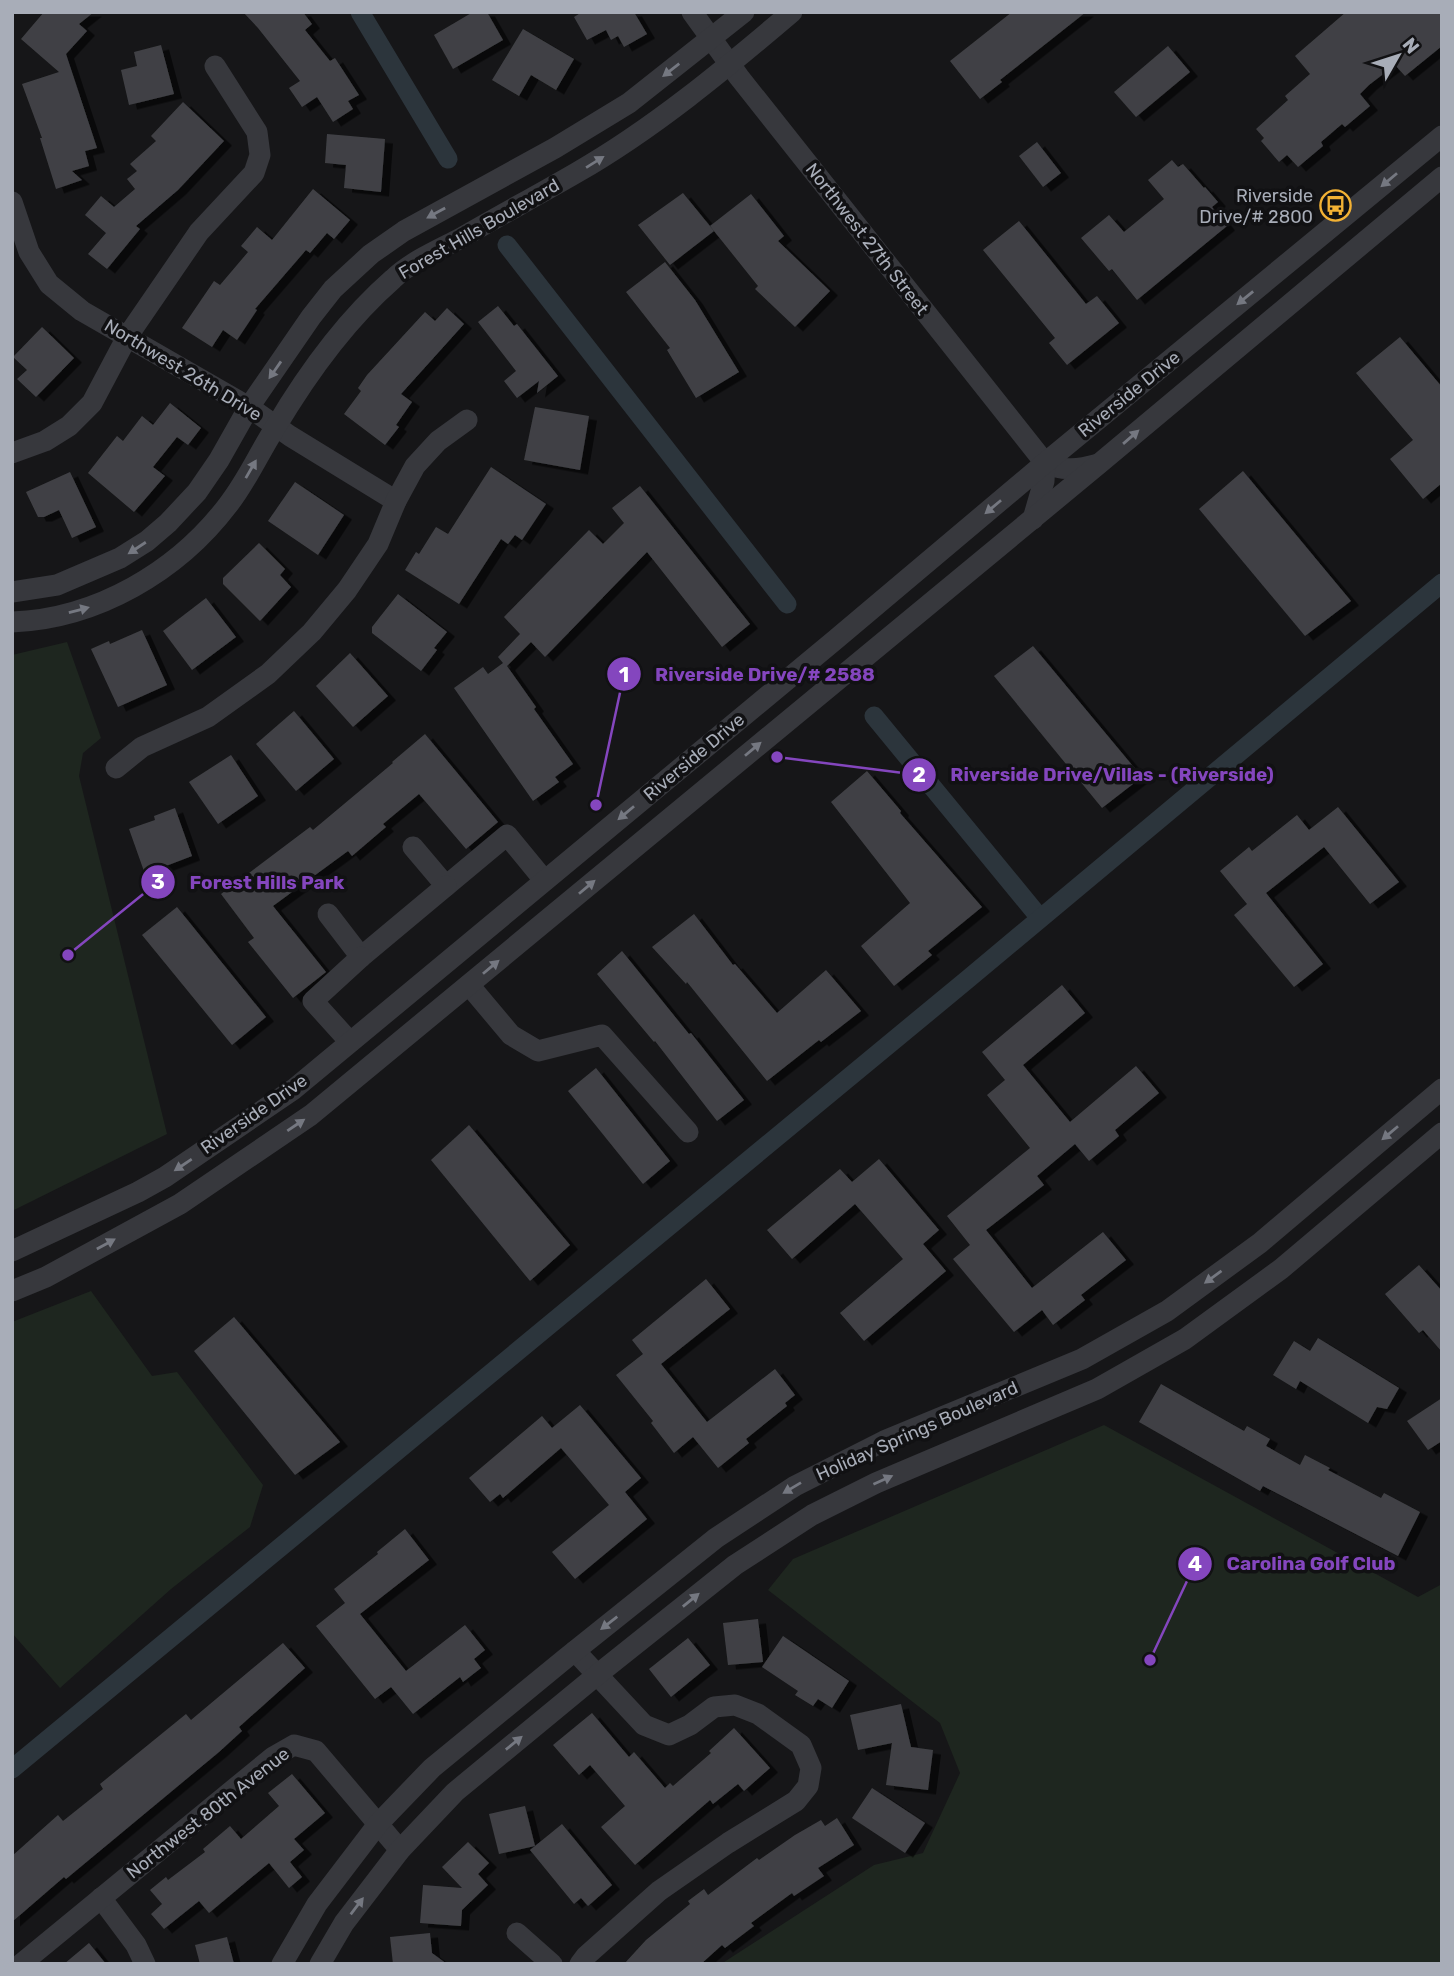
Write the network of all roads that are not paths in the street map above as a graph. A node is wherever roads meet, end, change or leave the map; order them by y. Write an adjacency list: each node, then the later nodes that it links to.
1 (692, 12): 4 (street, Northwest 27th Street)
2 (744, 12): 4 (street, Forest Hills Boulevard)
3 (792, 12): 5 (street, Forest Hills Boulevard)
4 (712, 39): 5 (street, Northwest 27th Street); 9 (street, Forest Hills Boulevard, one-way to 9)
5 (731, 65): 11 (street, Forest Hills Boulevard, one-way to 5); 17 (street, Northwest 27th Street)
6 (215, 66): 12 (street)
7 (1442, 136): 17 (street, Riverside Drive, one-way to 17)
8 (1442, 177): 18 (street, Riverside Drive, one-way to 8)
9 (468, 195): 11 (street); 13 (street, Forest Hills Boulevard, one-way to 13)
10 (12, 202): 12 (street, Northwest 26th Drive)
11 (483, 225): 15 (street, Forest Hills Boulevard)
12 (127, 337): 13 (street, Northwest 26th Drive); 16 (street)
13 (249, 407): 15 (street, Northwest 26th Drive); 21 (street, Forest Hills Boulevard, one-way to 21)
14 (467, 419): 19 (street)
15 (276, 426): 19 (street, Northwest 26th Drive); 22 (street, Forest Hills Boulevard, one-way to 15)
16 (12, 453)
17 (1045, 463): 18 (street); 20 (street); 25 (street, Riverside Drive, one-way to 25)
18 (1100, 463): 20 (street, Riverside Drive)
19 (396, 501): 23 (street)
20 (1033, 519): 29 (street, Riverside Drive, one-way to 20)
21 (20, 591): 22 (street)
22 (22, 622)
23 (116, 768)
24 (413, 847): 26 (street)
25 (544, 880): 26 (street); 30 (street, Riverside Drive)
26 (446, 886): 28 (street)
27 (328, 914): 28 (street)
28 (361, 957): 30 (street)
29 (469, 985): 32 (street); 37 (street, Riverside Drive, one-way to 29)
30 (349, 1042): 36 (street, Riverside Drive, one-way to 36)
31 (1442, 1089): 34 (street, Holiday Springs Boulevard, one-way to 34)
32 (688, 1132)
33 (1442, 1133): 35 (street, Holiday Springs Boulevard)
34 (1295, 1213): 35 (street); 38 (street, Holiday Springs Boulevard, one-way to 38)
35 (1317, 1238): 39 (street, Holiday Springs Boulevard, one-way to 35)
36 (12, 1251)
37 (12, 1291)
38 (575, 1651): 39 (street); 40 (street, Holiday Springs Boulevard)
39 (597, 1675): 41 (street, Holiday Springs Boulevard, one-way to 39); 49 (street)
40 (378, 1824): 41 (street, Northwest 80th Avenue); 42 (street, Northwest 80th Avenue); 46 (street, Holiday Springs Boulevard)
41 (400, 1850): 47 (street, Holiday Springs Boulevard, one-way to 41)
42 (101, 1898): 44 (street, Northwest 80th Avenue); 45 (street)
43 (517, 1933): 48 (street)
44 (21, 1964)
45 (145, 1964)
46 (282, 1964)
47 (320, 1964)
48 (552, 1964)
49 (580, 1964)

